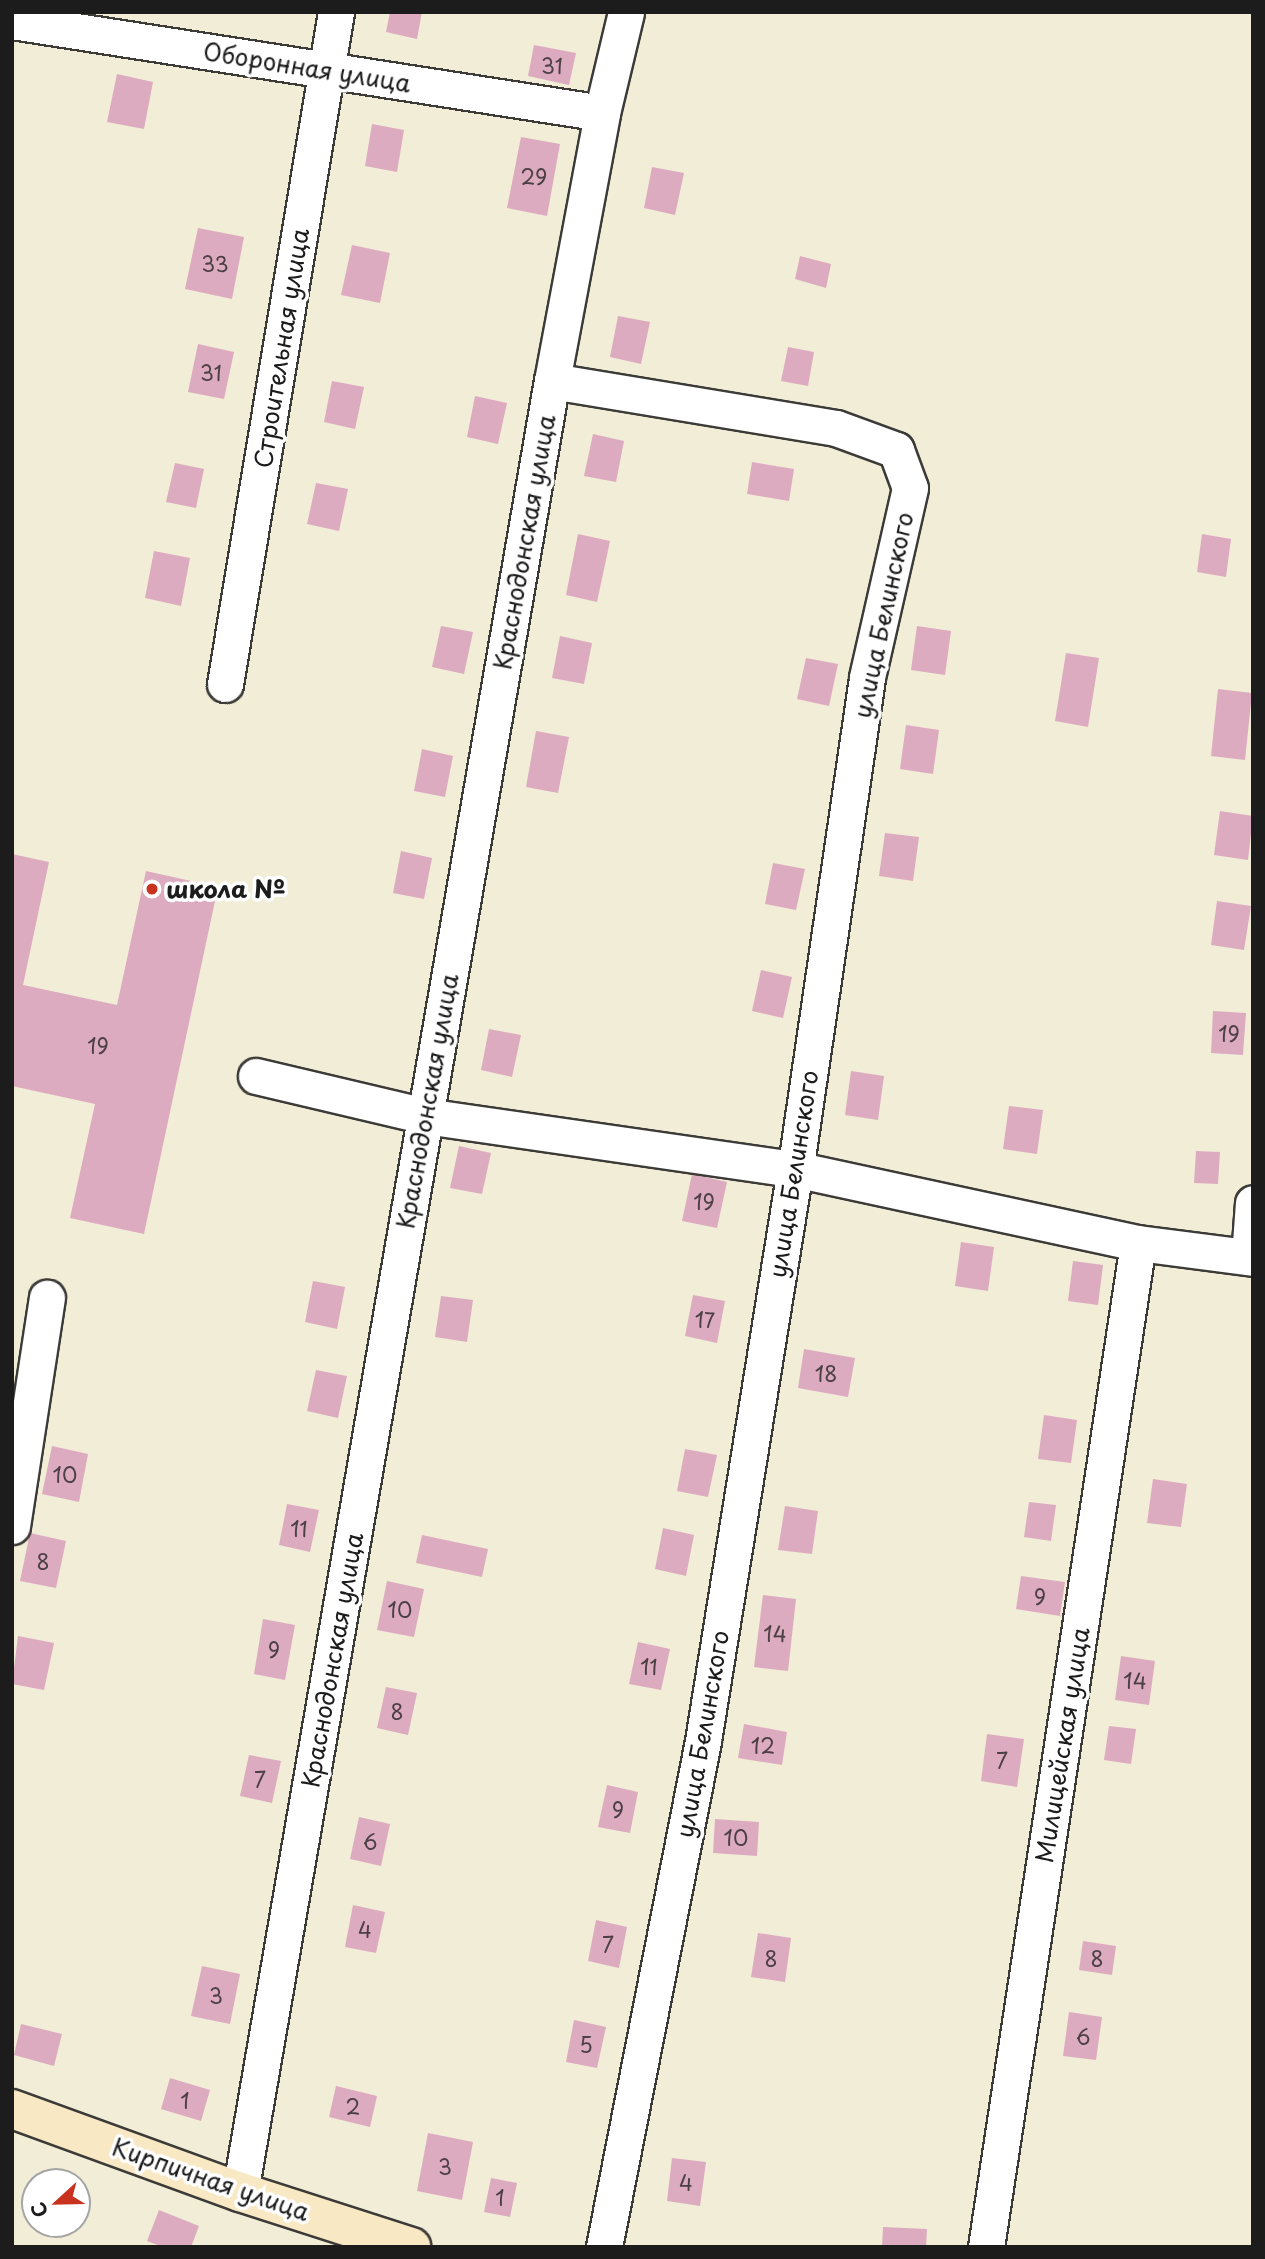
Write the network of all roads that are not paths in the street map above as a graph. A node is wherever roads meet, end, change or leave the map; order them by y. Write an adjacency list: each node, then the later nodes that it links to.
1 (337, 12): 4 (street, Строительная улица)
2 (626, 12): 5 (street, Краснодонская улица)
3 (12, 21): 4 (street, Оборонная улица)
4 (327, 70): 5 (street, Оборонная улица); 7 (street, Строительная улица)
5 (602, 113): 6 (street, Краснодонская улица)
6 (552, 381): 9 (street, Краснодонская улица); 10 (street, улица Белинского)
7 (225, 684)
8 (256, 1076): 9 (street)
9 (425, 1116): 10 (street); 17 (street, Краснодонская улица)
10 (795, 1169): 12 (street); 19 (street, улица Белинского)
11 (1253, 1203): 13 (street)
12 (1138, 1242): 13 (street); 20 (street, Милицейская улица)
13 (1251, 1257)
14 (47, 1298): 15 (street)
15 (12, 1526)
16 (12, 2109): 17 (street, Кирпичная улица)
17 (240, 2192): 18 (street, Кирпичная улица)
18 (411, 2247)
19 (604, 2247)
20 (986, 2247)

